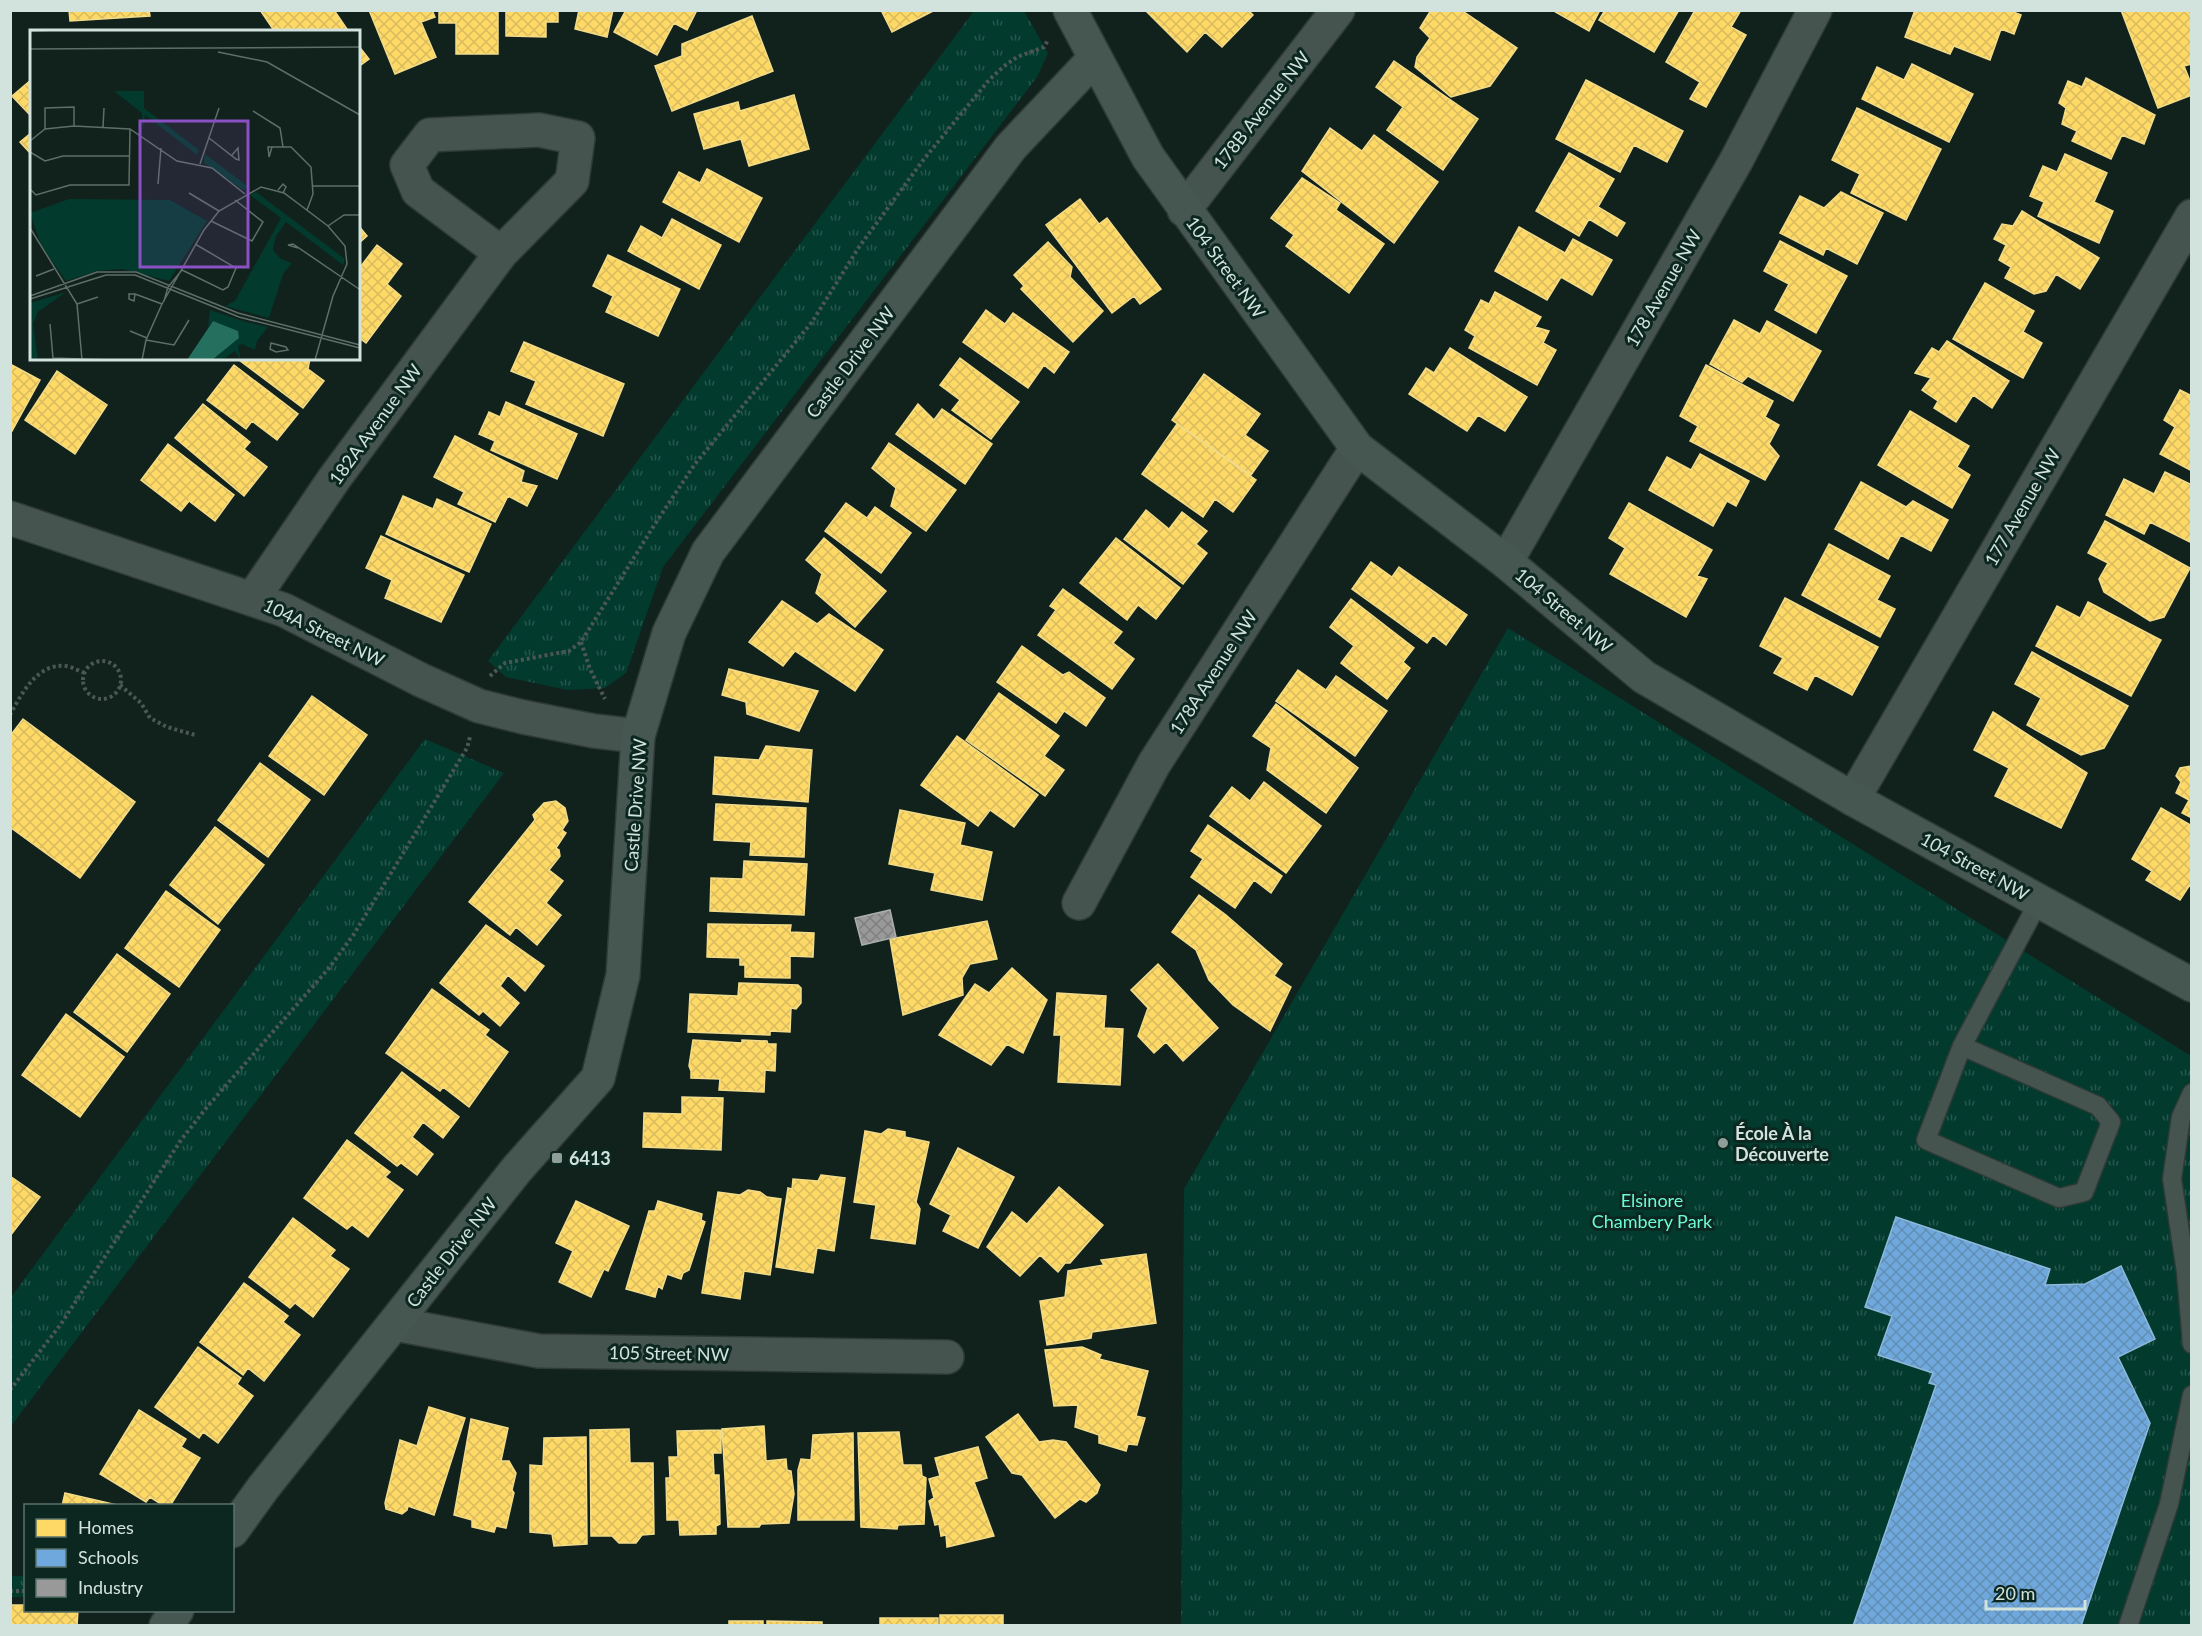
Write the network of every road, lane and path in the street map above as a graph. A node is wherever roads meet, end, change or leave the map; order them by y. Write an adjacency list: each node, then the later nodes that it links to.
1 (1070, 10): 5 (street, 104 Street NW)
2 (1338, 10): 6 (street, 178B Avenue NW)
3 (1815, 10): 11 (street, 178 Avenue NW)
4 (1044, 47): 13 (path)
5 (1095, 58): 6 (street, 104 Street NW); 19 (street, Castle Drive NW)
6 (1184, 210): 9 (street, 104 Street NW)
7 (2192, 216): 20 (street, 177 Avenue NW)
8 (501, 253): 8 (street, 182A Avenue NW); 12 (street, 182A Avenue NW)
9 (1357, 448): 11 (street, 104 Street NW); 22 (street, 178A Avenue NW)
10 (10, 518): 12 (street, 104A Street NW)
11 (1506, 562): 20 (street, 104 Street NW)
12 (253, 598): 16 (street, 104A Street NW)
13 (581, 642): 16 (path); 19 (path)
14 (85, 673): 15 (path); 15 (path); 17 (path)
15 (120, 685): 18 (path)
16 (479, 706): 19 (street, 104A Street NW); 29 (path)
17 (10, 715)
18 (195, 735)
19 (638, 736): 26 (street, Castle Drive NW)
20 (1853, 799): 21 (street, 104 Street NW)
21 (2039, 902): 23 (street, 104 Street NW); 24 (lane)
22 (1079, 903)
23 (2192, 985)
24 (1962, 1046): 24 (lane)
25 (2192, 1093): 27 (lane)
26 (395, 1324): 28 (street, 105 Street NW); 31 (street, Castle Drive NW)
27 (2192, 1344)
28 (947, 1357)
29 (10, 1390)
30 (2192, 1395): 34 (lane)
31 (234, 1528)
32 (176, 1612): 33 (street)
33 (166, 1626)
34 (2128, 1626)

